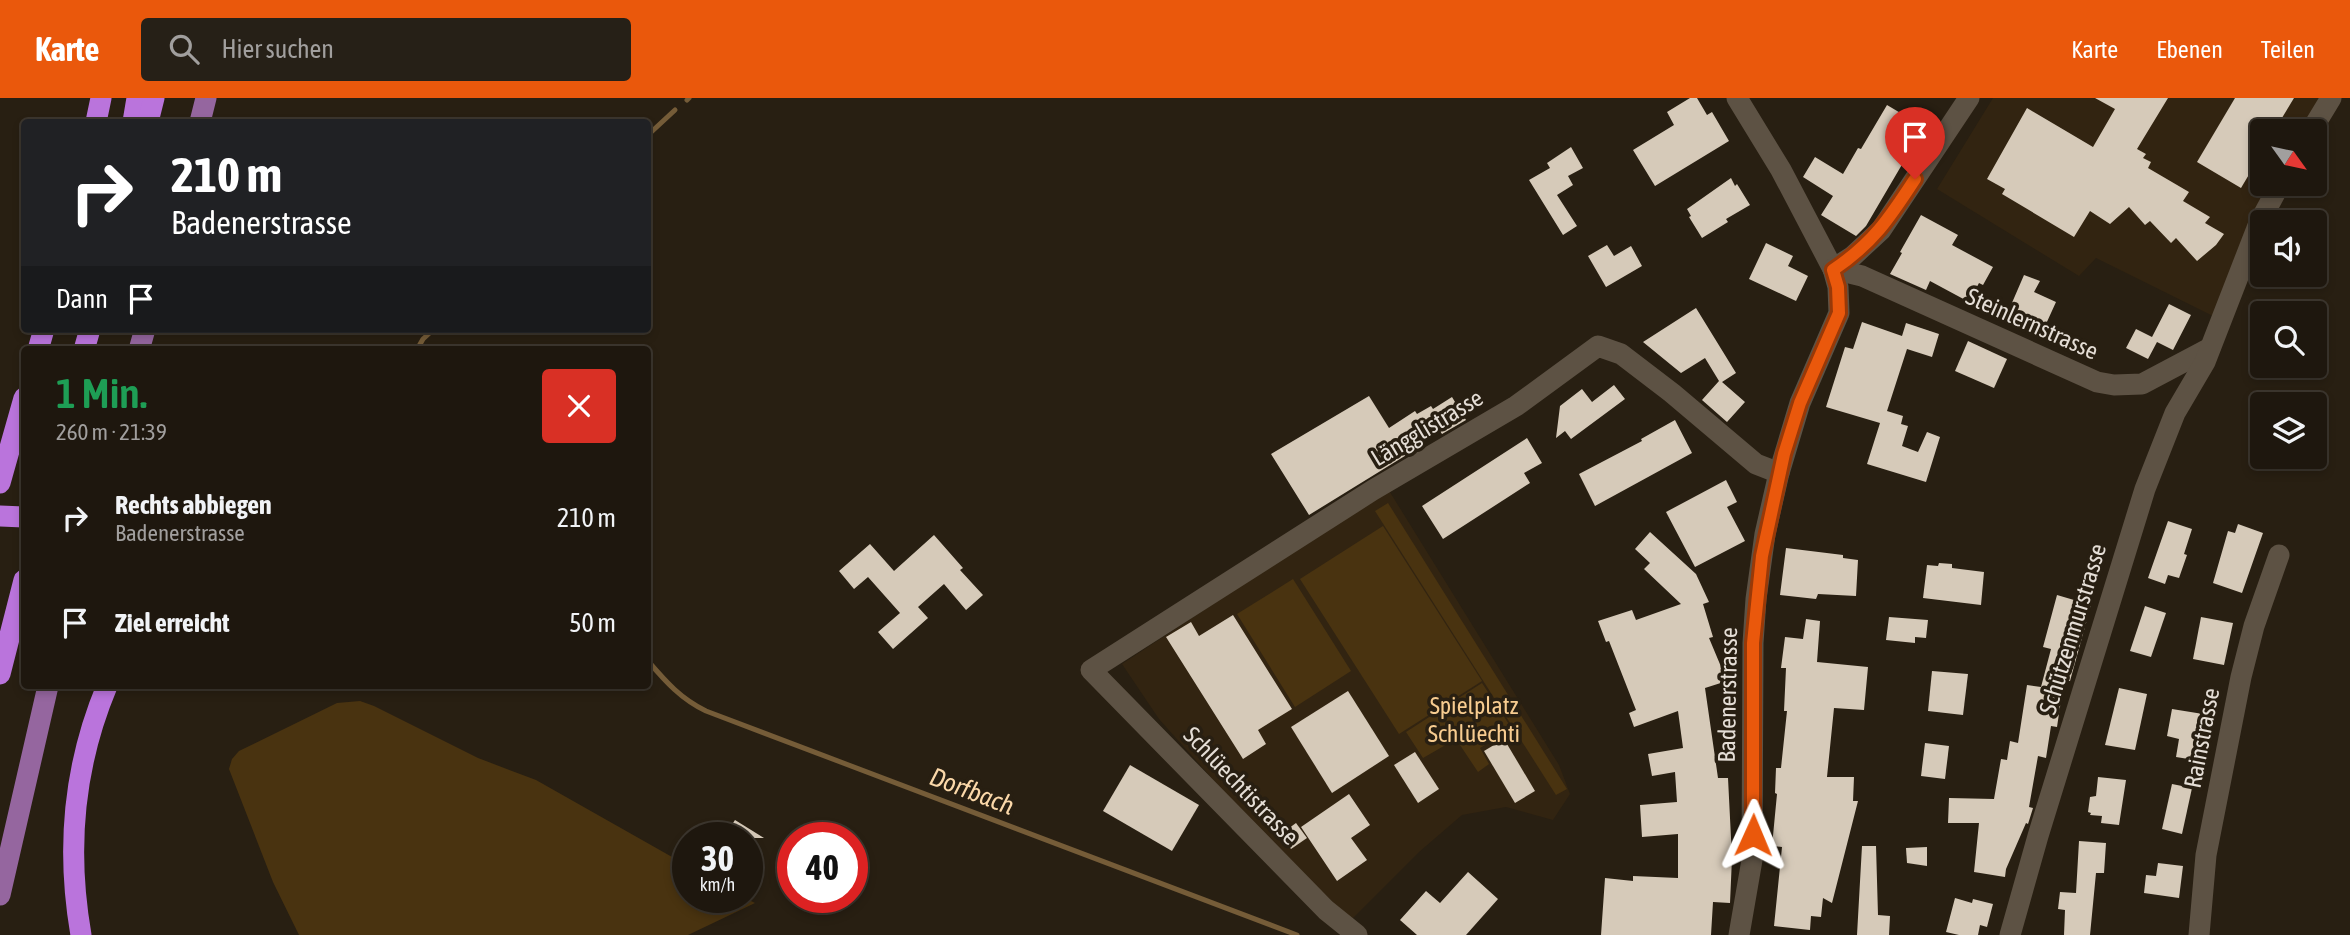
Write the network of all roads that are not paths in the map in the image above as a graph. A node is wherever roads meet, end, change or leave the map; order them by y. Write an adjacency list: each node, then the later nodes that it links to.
1 (101, 98): 8 (highway)
2 (137, 98): 9 (highway)
3 (154, 98): 10 (highway)
4 (206, 98): 11 (main road)
5 (1737, 98): 14 (street, Badenerstrasse)
6 (1969, 98): 14 (street)
7 (2331, 98): 12 (street)
8 (97, 119)
9 (134, 119)
10 (149, 119)
11 (201, 119)
12 (2318, 119)
13 (2274, 196): 15 (street, Schützenmurstrasse)
14 (1833, 270): 15 (street, Steinlernstrasse); 17 (street, Badenerstrasse)
15 (2210, 348): 31 (street, Schützenmurstrasse)
16 (21, 409): 18 (highway)
17 (1779, 473): 23 (street, Längglistrasse); 30 (street, Badenerstrasse)
18 (0, 483)
19 (0, 516): 20 (highway)
20 (21, 517)
21 (2279, 555): 32 (street, Rainstrasse)
22 (21, 592): 24 (highway)
23 (1091, 670): 29 (street, Schlüechtistrasse)
24 (0, 674)
25 (47, 689): 27 (main road)
26 (106, 689): 28 (highway)
27 (0, 895)
28 (81, 935)
29 (1357, 935)
30 (1739, 935)
31 (2010, 935)
32 (2199, 935)

